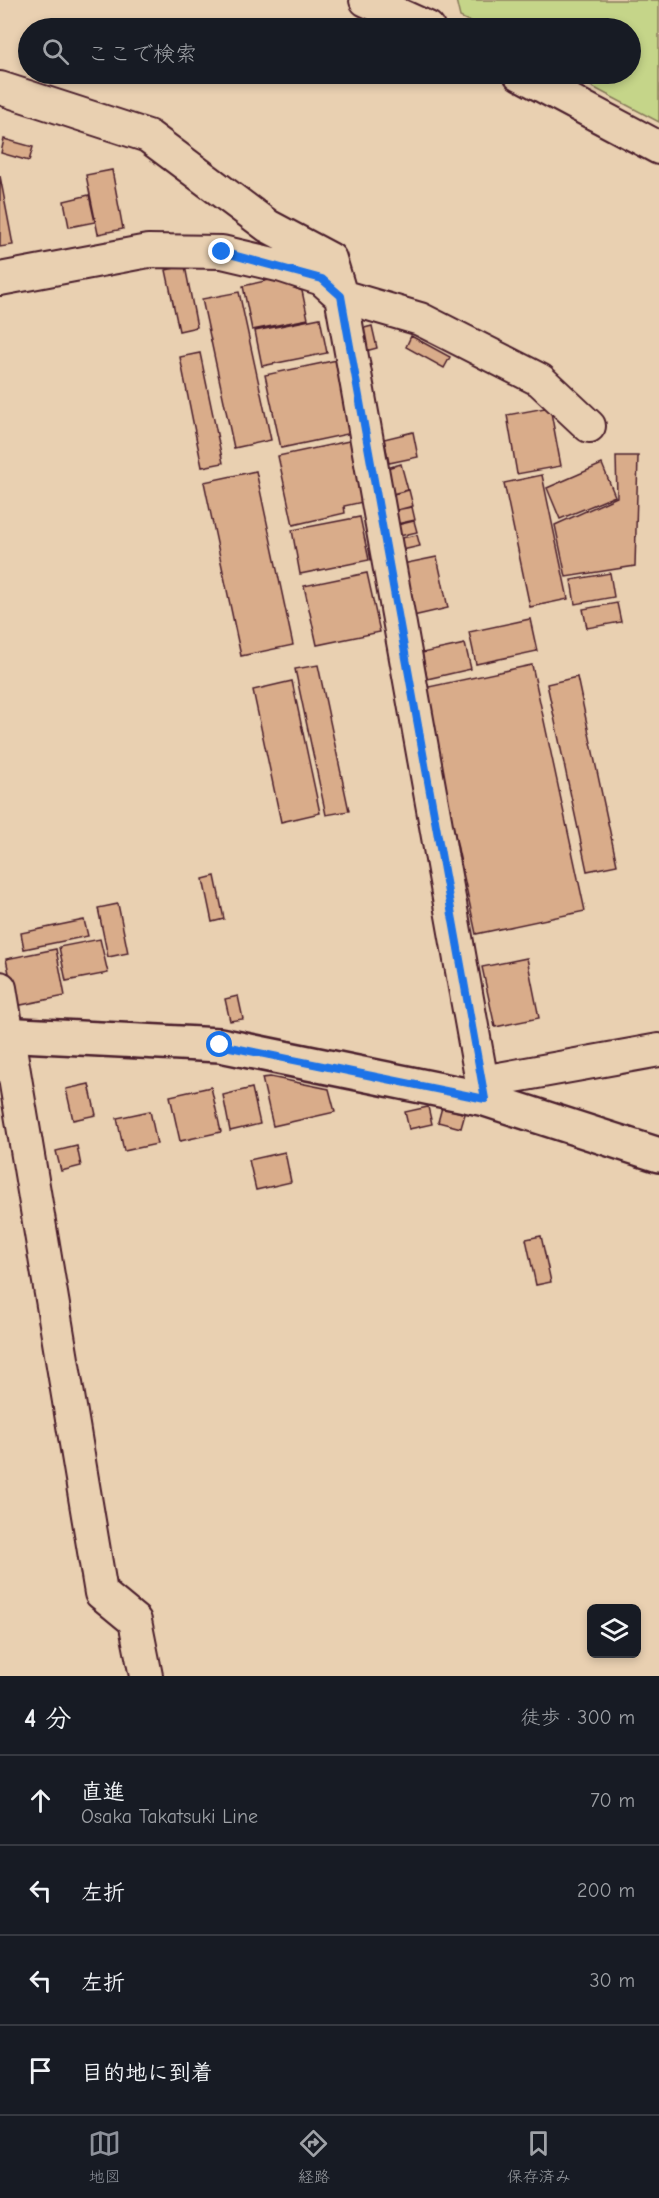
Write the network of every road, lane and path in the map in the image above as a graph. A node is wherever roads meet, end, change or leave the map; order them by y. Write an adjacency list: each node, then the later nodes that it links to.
1 (366, 0): 2 (street)
2 (406, 18)
3 (539, 84): 5 (street)
4 (0, 88): 7 (street)
5 (659, 148)
6 (0, 279): 7 (street)
7 (341, 296): 8 (street); 12 (street)
8 (589, 426)
9 (0, 988): 10 (street)
10 (5, 1034): 12 (main road); 14 (street)
11 (659, 1050): 12 (street)
12 (483, 1091): 13 (main road)
13 (659, 1155)
14 (146, 1676)

